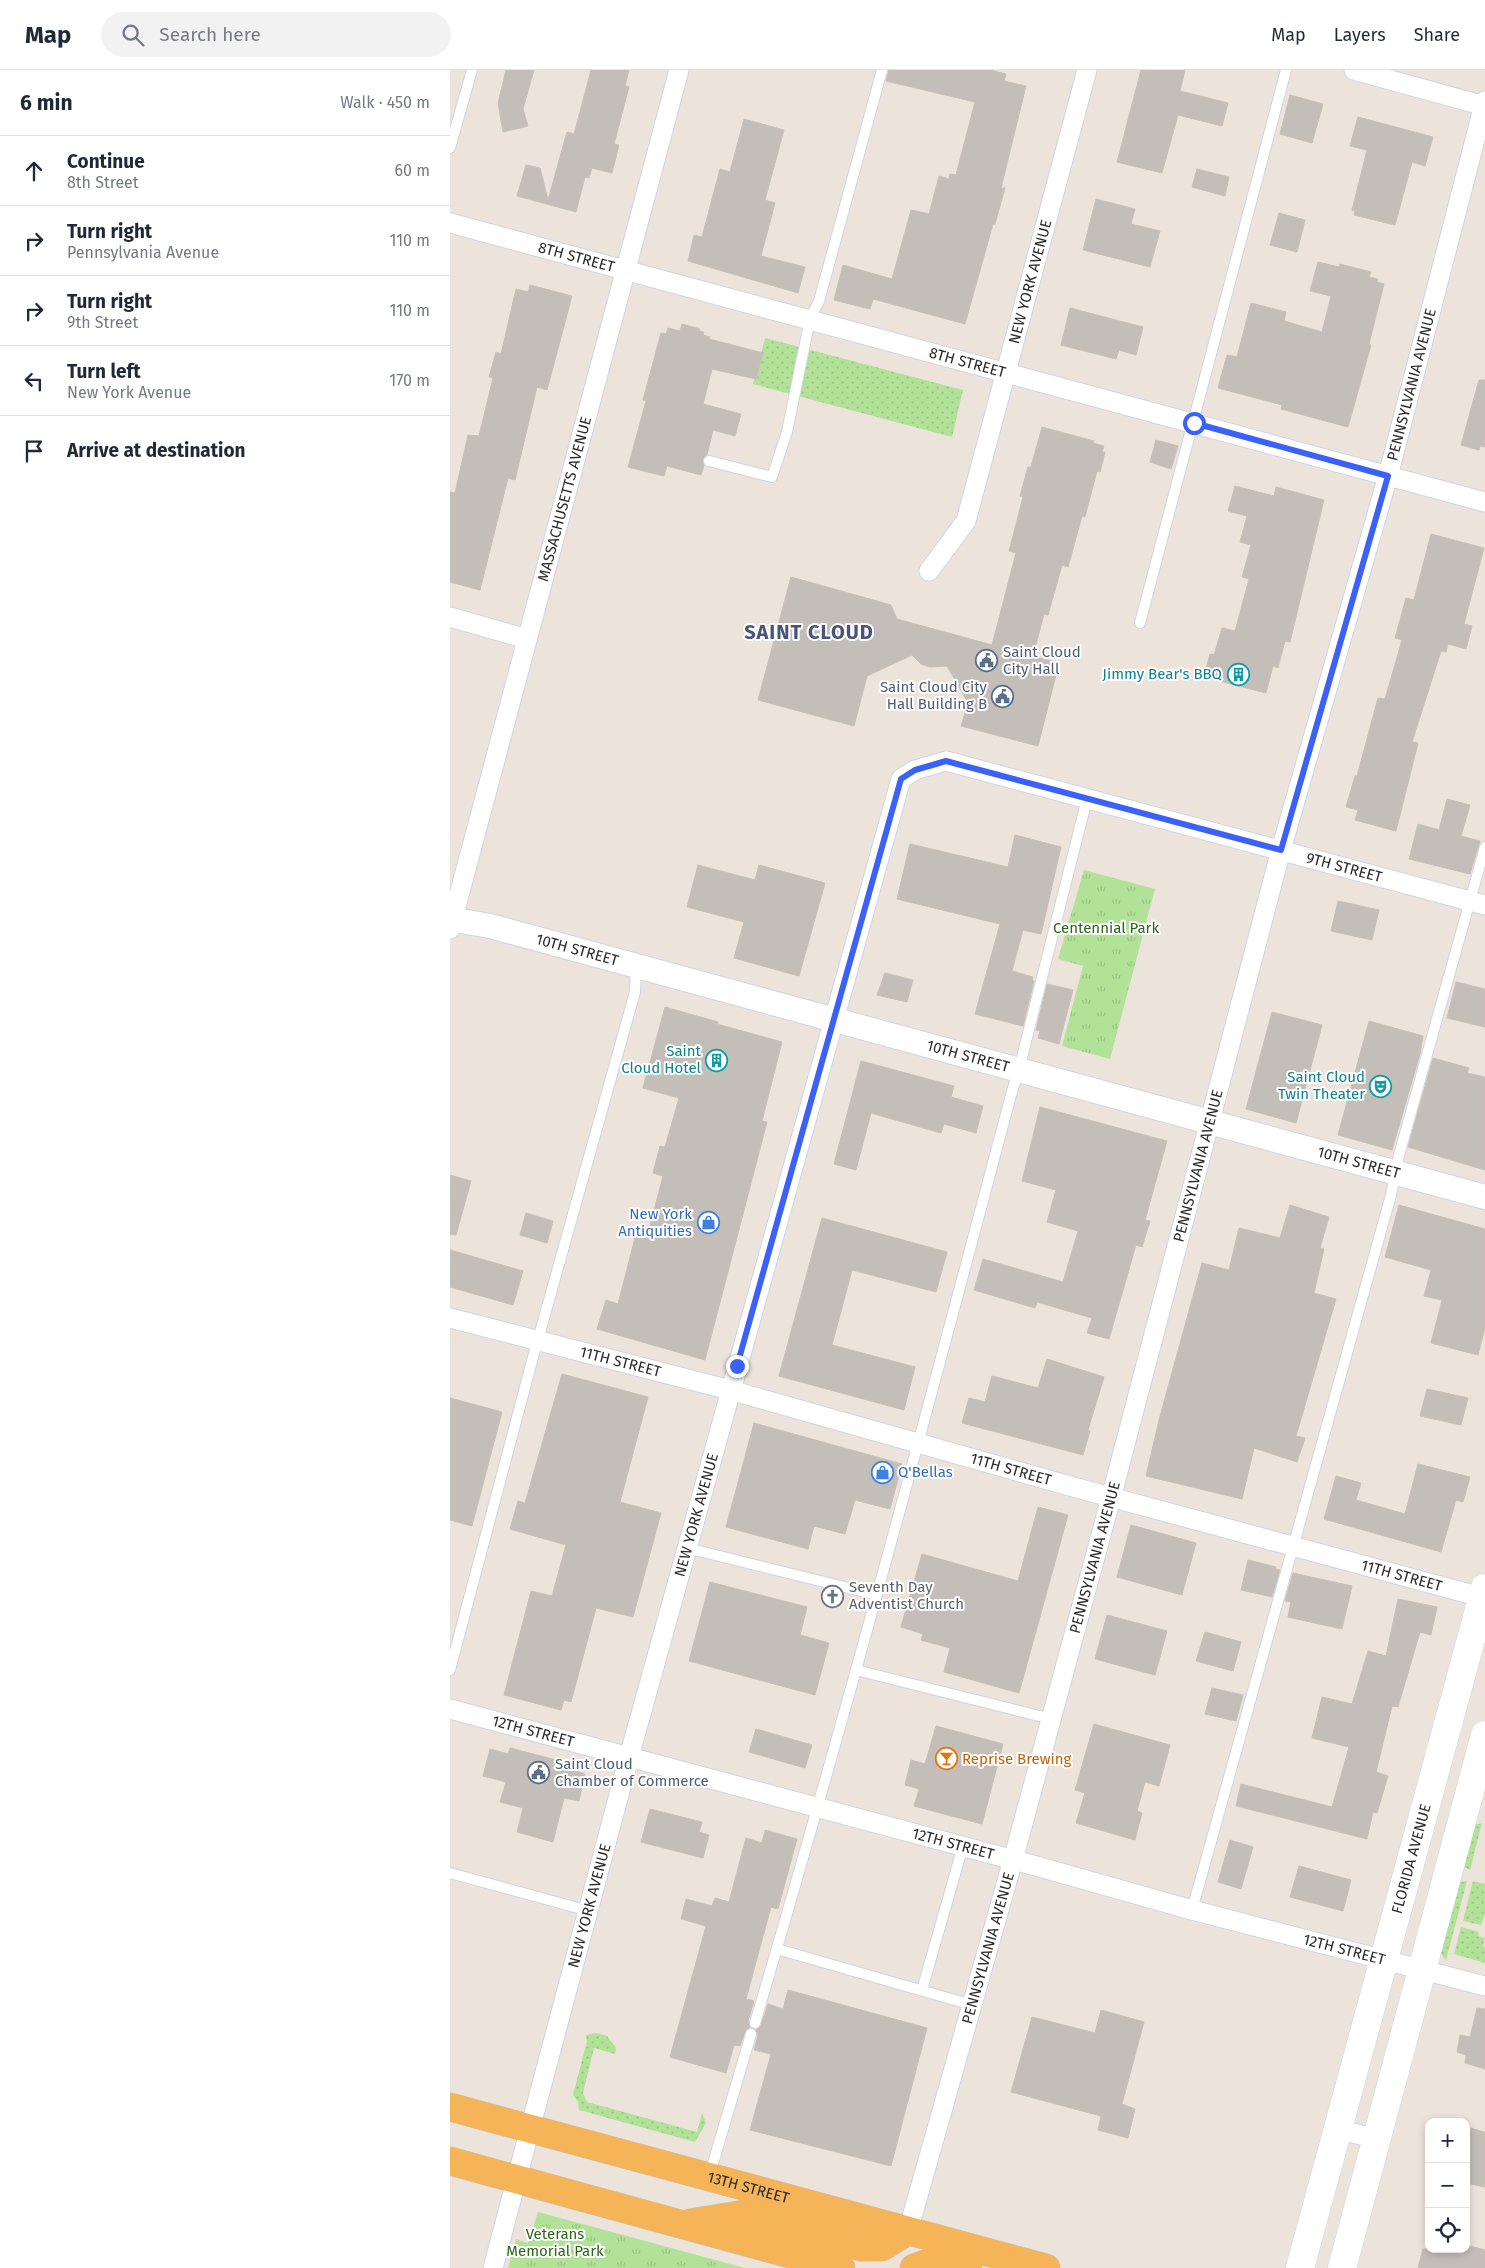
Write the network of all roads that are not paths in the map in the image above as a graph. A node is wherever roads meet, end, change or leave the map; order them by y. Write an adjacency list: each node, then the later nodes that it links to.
1 (472, 70): 8 (lane)
2 (678, 70): 10 (street, MASSACHUSETTS AVENUE)
3 (882, 70): 11 (lane)
4 (1086, 70): 12 (street, NEW YORK AVENUE)
5 (1286, 70): 13 (lane)
6 (1354, 70): 7 (street)
7 (1485, 104): 15 (street, PENNSYLVANIA AVENUE)
8 (450, 148)
9 (450, 222): 10 (street, 8TH STREET)
10 (625, 270): 11 (street, 8TH STREET); 20 (street, MASSACHUSETTS AVENUE)
11 (810, 319): 12 (street, 8TH STREET); 14 (lane)
12 (1005, 371): 13 (street, 8TH STREET); 17 (street, NEW YORK AVENUE)
13 (1194, 423): 15 (street, 8TH STREET); 19 (lane)
14 (709, 461)
15 (1388, 476): 16 (street, 8TH STREET); 24 (street, PENNSYLVANIA AVENUE)
16 (1485, 502)
17 (929, 571)
18 (450, 617): 20 (street)
19 (1140, 623)
20 (527, 639): 26 (street, MASSACHUSETTS AVENUE)
21 (915, 770): 22 (street, 9TH STREET); 28 (street, NEW YORK AVENUE)
22 (1087, 798): 24 (street, 9TH STREET); 29 (lane)
23 (1485, 847): 25 (lane)
24 (1281, 850): 25 (street, 9TH STREET); 30 (street, PENNSYLVANIA AVENUE)
25 (1477, 903): 31 (lane)
26 (451, 922): 27 (street, 10TH STREET)
27 (636, 967): 28 (street, 10TH STREET); 34 (lane)
28 (834, 1019): 29 (street, 10TH STREET); 35 (street, NEW YORK AVENUE)
29 (1019, 1069): 30 (street, 10TH STREET); 36 (lane)
30 (1211, 1121): 31 (street, 10TH STREET); 37 (street, PENNSYLVANIA AVENUE)
31 (1396, 1172): 32 (street, 10TH STREET); 38 (lane)
32 (1485, 1197)
33 (450, 1318): 34 (street, 11TH STREET)
34 (538, 1340): 35 (street, 11TH STREET); 42 (lane)
35 (730, 1390): 36 (street, 11TH STREET); 39 (street, NEW YORK AVENUE)
36 (918, 1443): 37 (street, 11TH STREET); 40 (lane)
37 (1112, 1498): 38 (street, 11TH STREET); 45 (street, PENNSYLVANIA AVENUE)
38 (1293, 1547): 41 (street, 11TH STREET); 52 (lane)
39 (687, 1548): 40 (lane); 47 (street, NEW YORK AVENUE)
40 (877, 1595): 43 (lane)
41 (1484, 1595): 55 (main road, FLORIDA AVENUE)
42 (450, 1670)
43 (856, 1670): 45 (lane); 48 (lane)
44 (450, 1709): 47 (street, 12TH STREET)
45 (1051, 1719): 50 (street, PENNSYLVANIA AVENUE)
46 (1485, 1734): 56 (main road)
47 (629, 1756): 48 (street, 12TH STREET); 53 (street, NEW YORK AVENUE)
48 (818, 1807): 49 (street, 12TH STREET); 54 (lane)
49 (963, 1846): 50 (street, 12TH STREET); 58 (lane)
50 (1013, 1860): 52 (street, 12TH STREET); 59 (street, PENNSYLVANIA AVENUE)
51 (450, 1874): 53 (lane)
52 (1192, 1910): 55 (street, 12TH STREET)
53 (588, 1911): 63 (street, NEW YORK AVENUE)
54 (777, 1949): 58 (lane); 60 (lane)
55 (1383, 1958): 56 (street, 12TH STREET); 64 (main road, FLORIDA AVENUE)
56 (1422, 1969): 57 (street, 12TH STREET); 65 (main road)
57 (1485, 1986)
58 (922, 1990): 59 (lane)
59 (972, 2005): 70 (street, PENNSYLVANIA AVENUE)
60 (755, 2023)
61 (751, 2034): 67 (lane)
62 (450, 2107): 63 (highway, 13TH STREET)
63 (530, 2129): 67 (highway, 13TH STREET); 68 (street, NEW YORK AVENUE)
64 (1337, 2129): 65 (street); 76 (main road, FLORIDA AVENUE)
65 (1376, 2139): 77 (main road)
66 (450, 2161): 68 (highway)
67 (709, 2178): 70 (highway, 13TH STREET)
68 (517, 2180): 69 (highway); 71 (street, NEW YORK AVENUE)
69 (681, 2224): 70 (highway); 72 (highway)
70 (908, 2231): 75 (highway, 13TH STREET)
71 (493, 2268)
72 (841, 2268)
73 (914, 2268): 74 (highway)
74 (968, 2268)
75 (1046, 2268)
76 (1300, 2268)
77 (1342, 2268)

